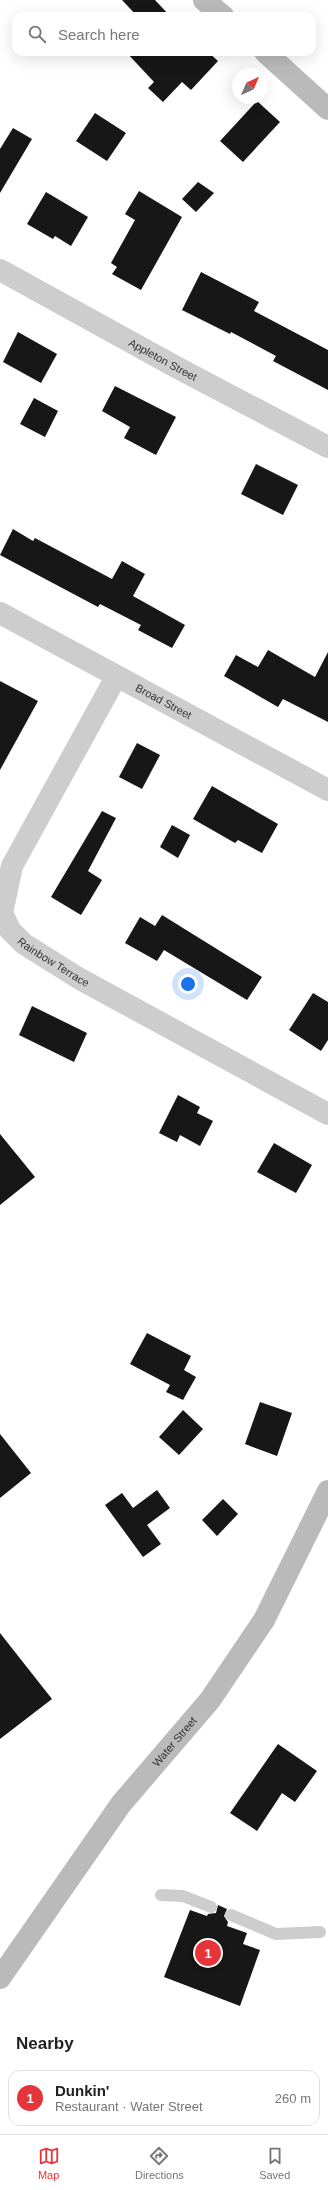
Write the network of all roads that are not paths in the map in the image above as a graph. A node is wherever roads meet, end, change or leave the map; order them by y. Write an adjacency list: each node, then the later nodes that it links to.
1 (204, 0): 2 (main road)
2 (218, 12)
3 (269, 56): 4 (main road)
4 (328, 109)
5 (0, 270): 6 (street, Appleton Street)
6 (328, 447)
7 (0, 613): 8 (street, Broad Street)
8 (116, 677): 9 (street, Broad Street); 10 (street, Rainbow Terrace)
9 (328, 790)
10 (328, 1114)
11 (326, 1502): 16 (main road, Water Street)
12 (161, 1894): 13 (lane)
13 (211, 1907)
14 (231, 1915): 15 (lane)
15 (320, 1932)
16 (0, 1978)

